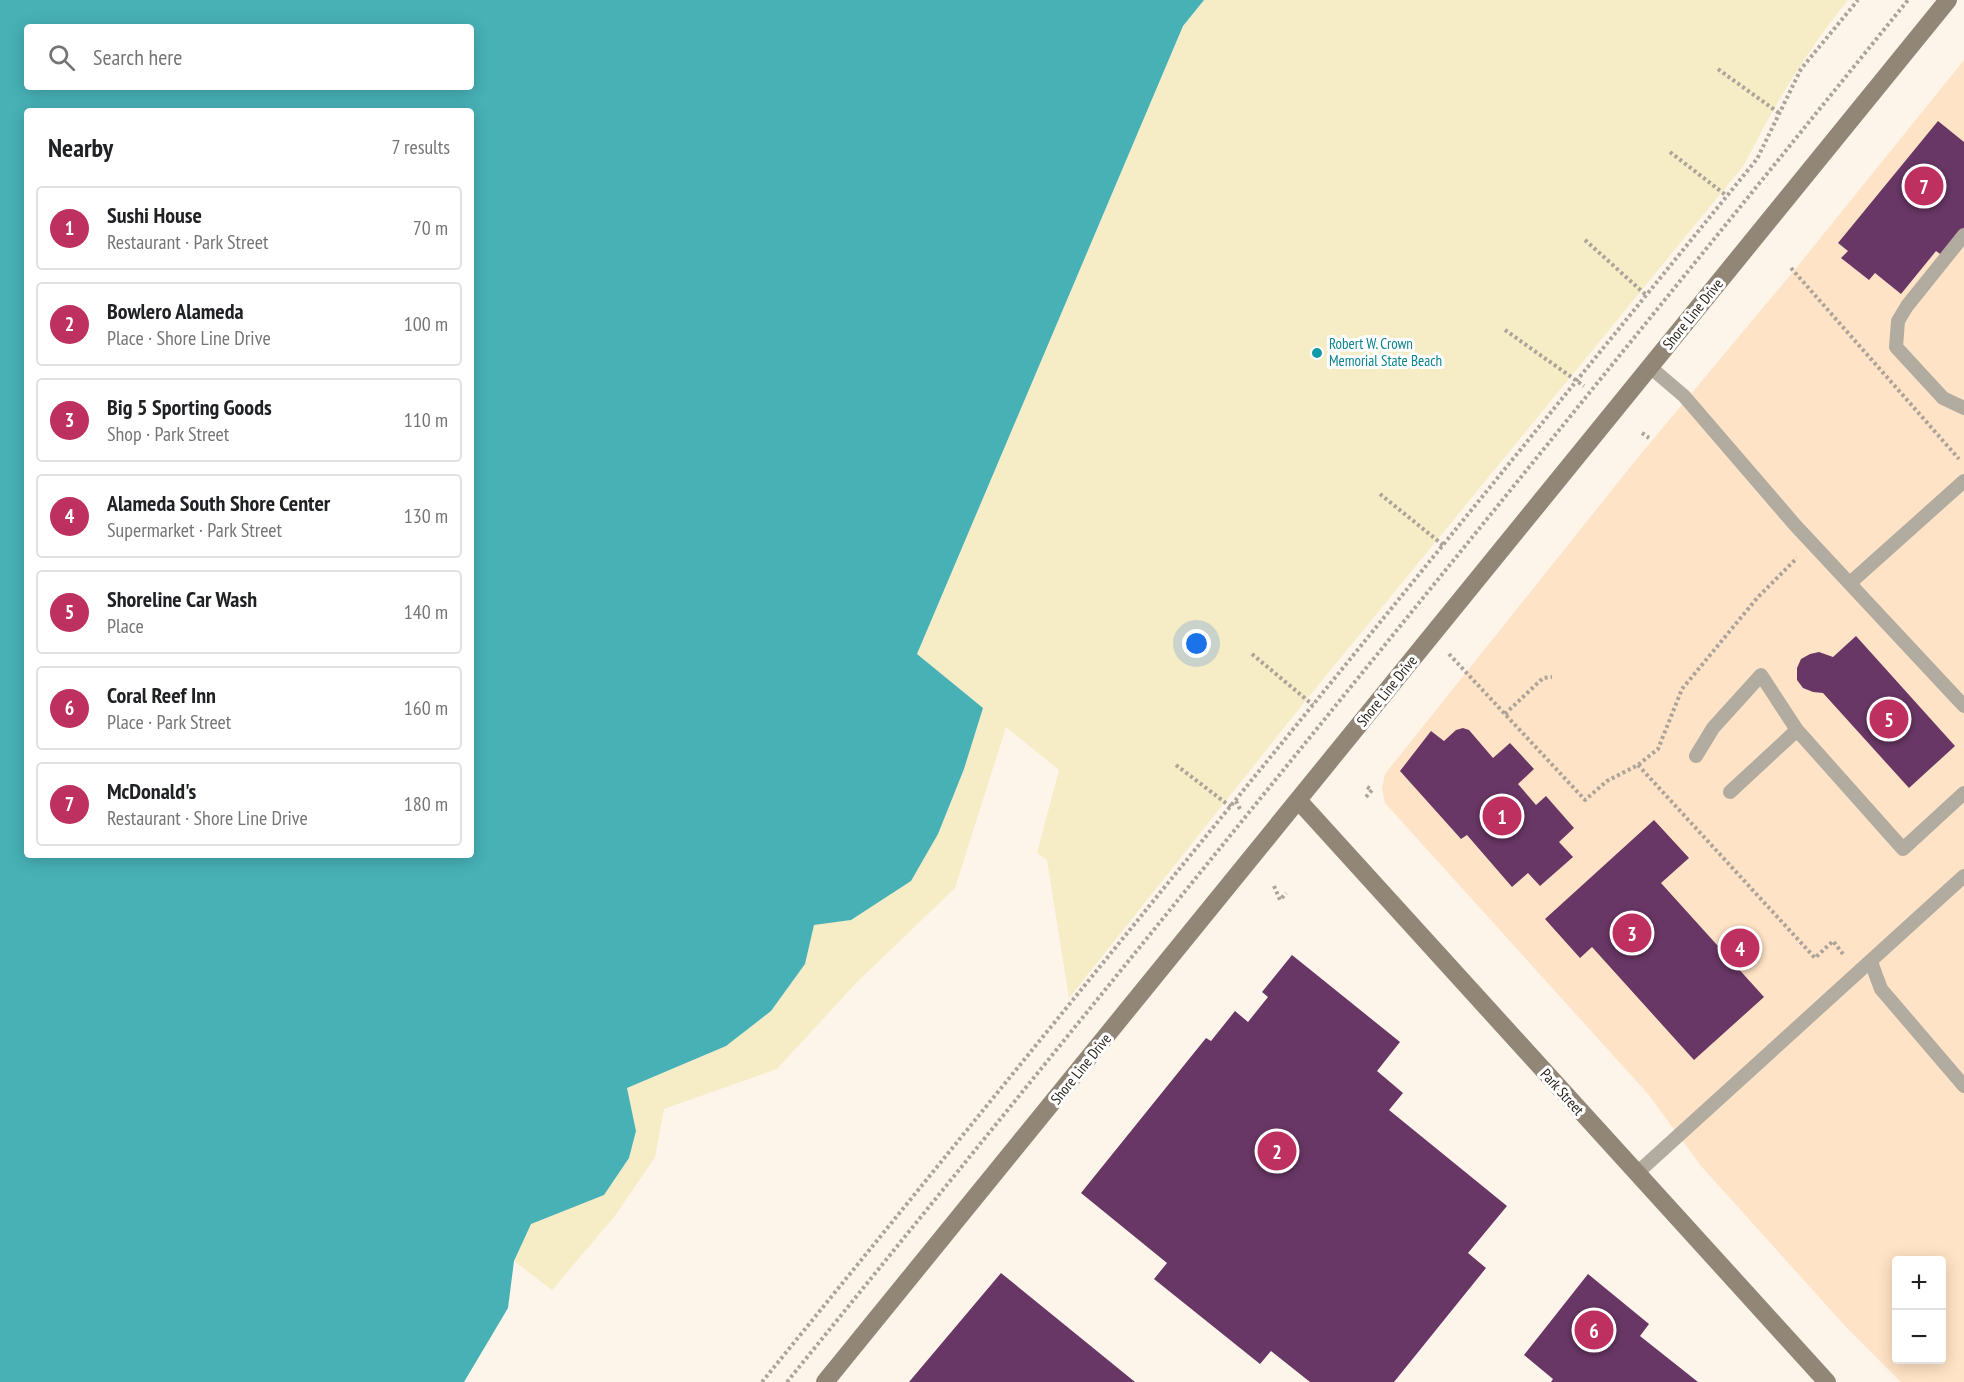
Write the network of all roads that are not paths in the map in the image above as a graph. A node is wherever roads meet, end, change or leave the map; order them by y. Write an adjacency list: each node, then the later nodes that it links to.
1 (1948, 0): 3 (street, Shore Line Drive)
2 (1964, 235): 4 (lane)
3 (1650, 367): 6 (lane); 12 (street, Shore Line Drive)
4 (1964, 408)
5 (1964, 481): 6 (lane)
6 (1850, 584): 7 (lane)
7 (1964, 706)
8 (1797, 730): 9 (lane); 10 (lane); 11 (lane)
9 (1696, 756)
10 (1730, 792)
11 (1964, 793)
12 (1298, 800): 16 (street, Park Street); 17 (street, Shore Line Drive)
13 (1964, 876): 14 (lane)
14 (1871, 962): 15 (lane); 16 (lane)
15 (1964, 1086)
16 (1636, 1174): 18 (street, Park Street)
17 (825, 1382)
18 (1827, 1382)

